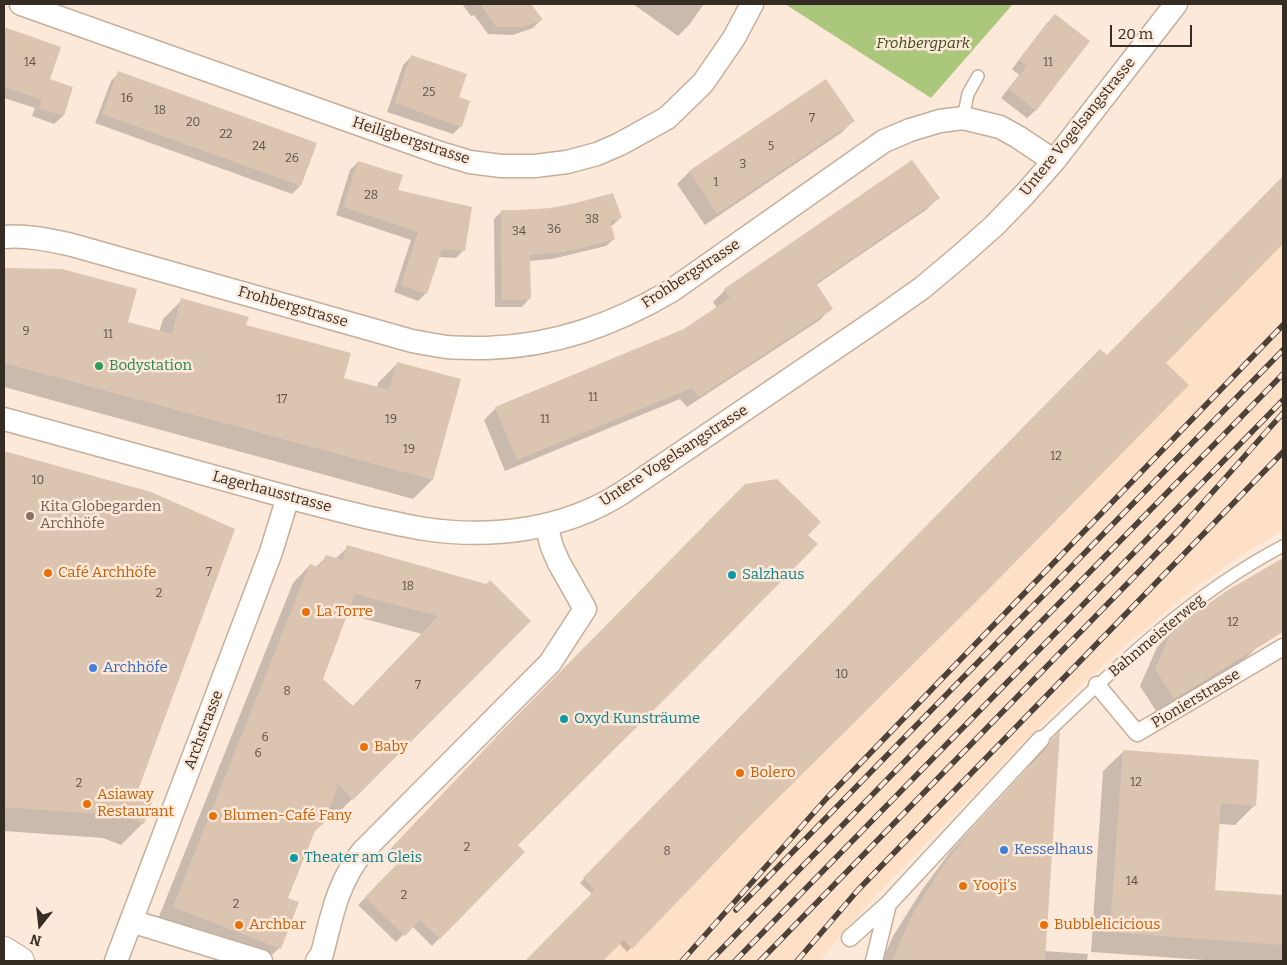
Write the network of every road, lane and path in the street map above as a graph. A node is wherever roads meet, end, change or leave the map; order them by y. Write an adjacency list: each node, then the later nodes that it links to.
1 (21, 4): 2 (street, Heiligbergstrasse)
2 (752, 4)
3 (1176, 4): 6 (street, Untere Vogelsangstrasse)
4 (978, 76): 5 (lane)
5 (963, 118): 6 (street, Frohbergstrasse); 7 (street, Frohbergstrasse)
6 (1054, 161): 10 (street, Untere Vogelsangstrasse)
7 (4, 237)
8 (4, 419): 9 (street, Lagerhausstrasse)
9 (288, 497): 10 (street, Lagerhausstrasse); 16 (street, Archstrasse)
10 (546, 525): 18 (street)
11 (1283, 546): 13 (lane, Bahnmeisterweg)
12 (1283, 647): 13 (street, Pionierstrasse)
13 (1097, 686): 14 (lane, Bahnmeisterweg)
14 (1041, 739): 15 (street)
15 (888, 904): 19 (street); 19 (street)
16 (132, 921): 21 (street, Archstrasse); 22 (street)
17 (4, 951): 20 (main road)
18 (325, 959)
19 (878, 959)
20 (20, 961)
21 (116, 961)
22 (261, 961)

